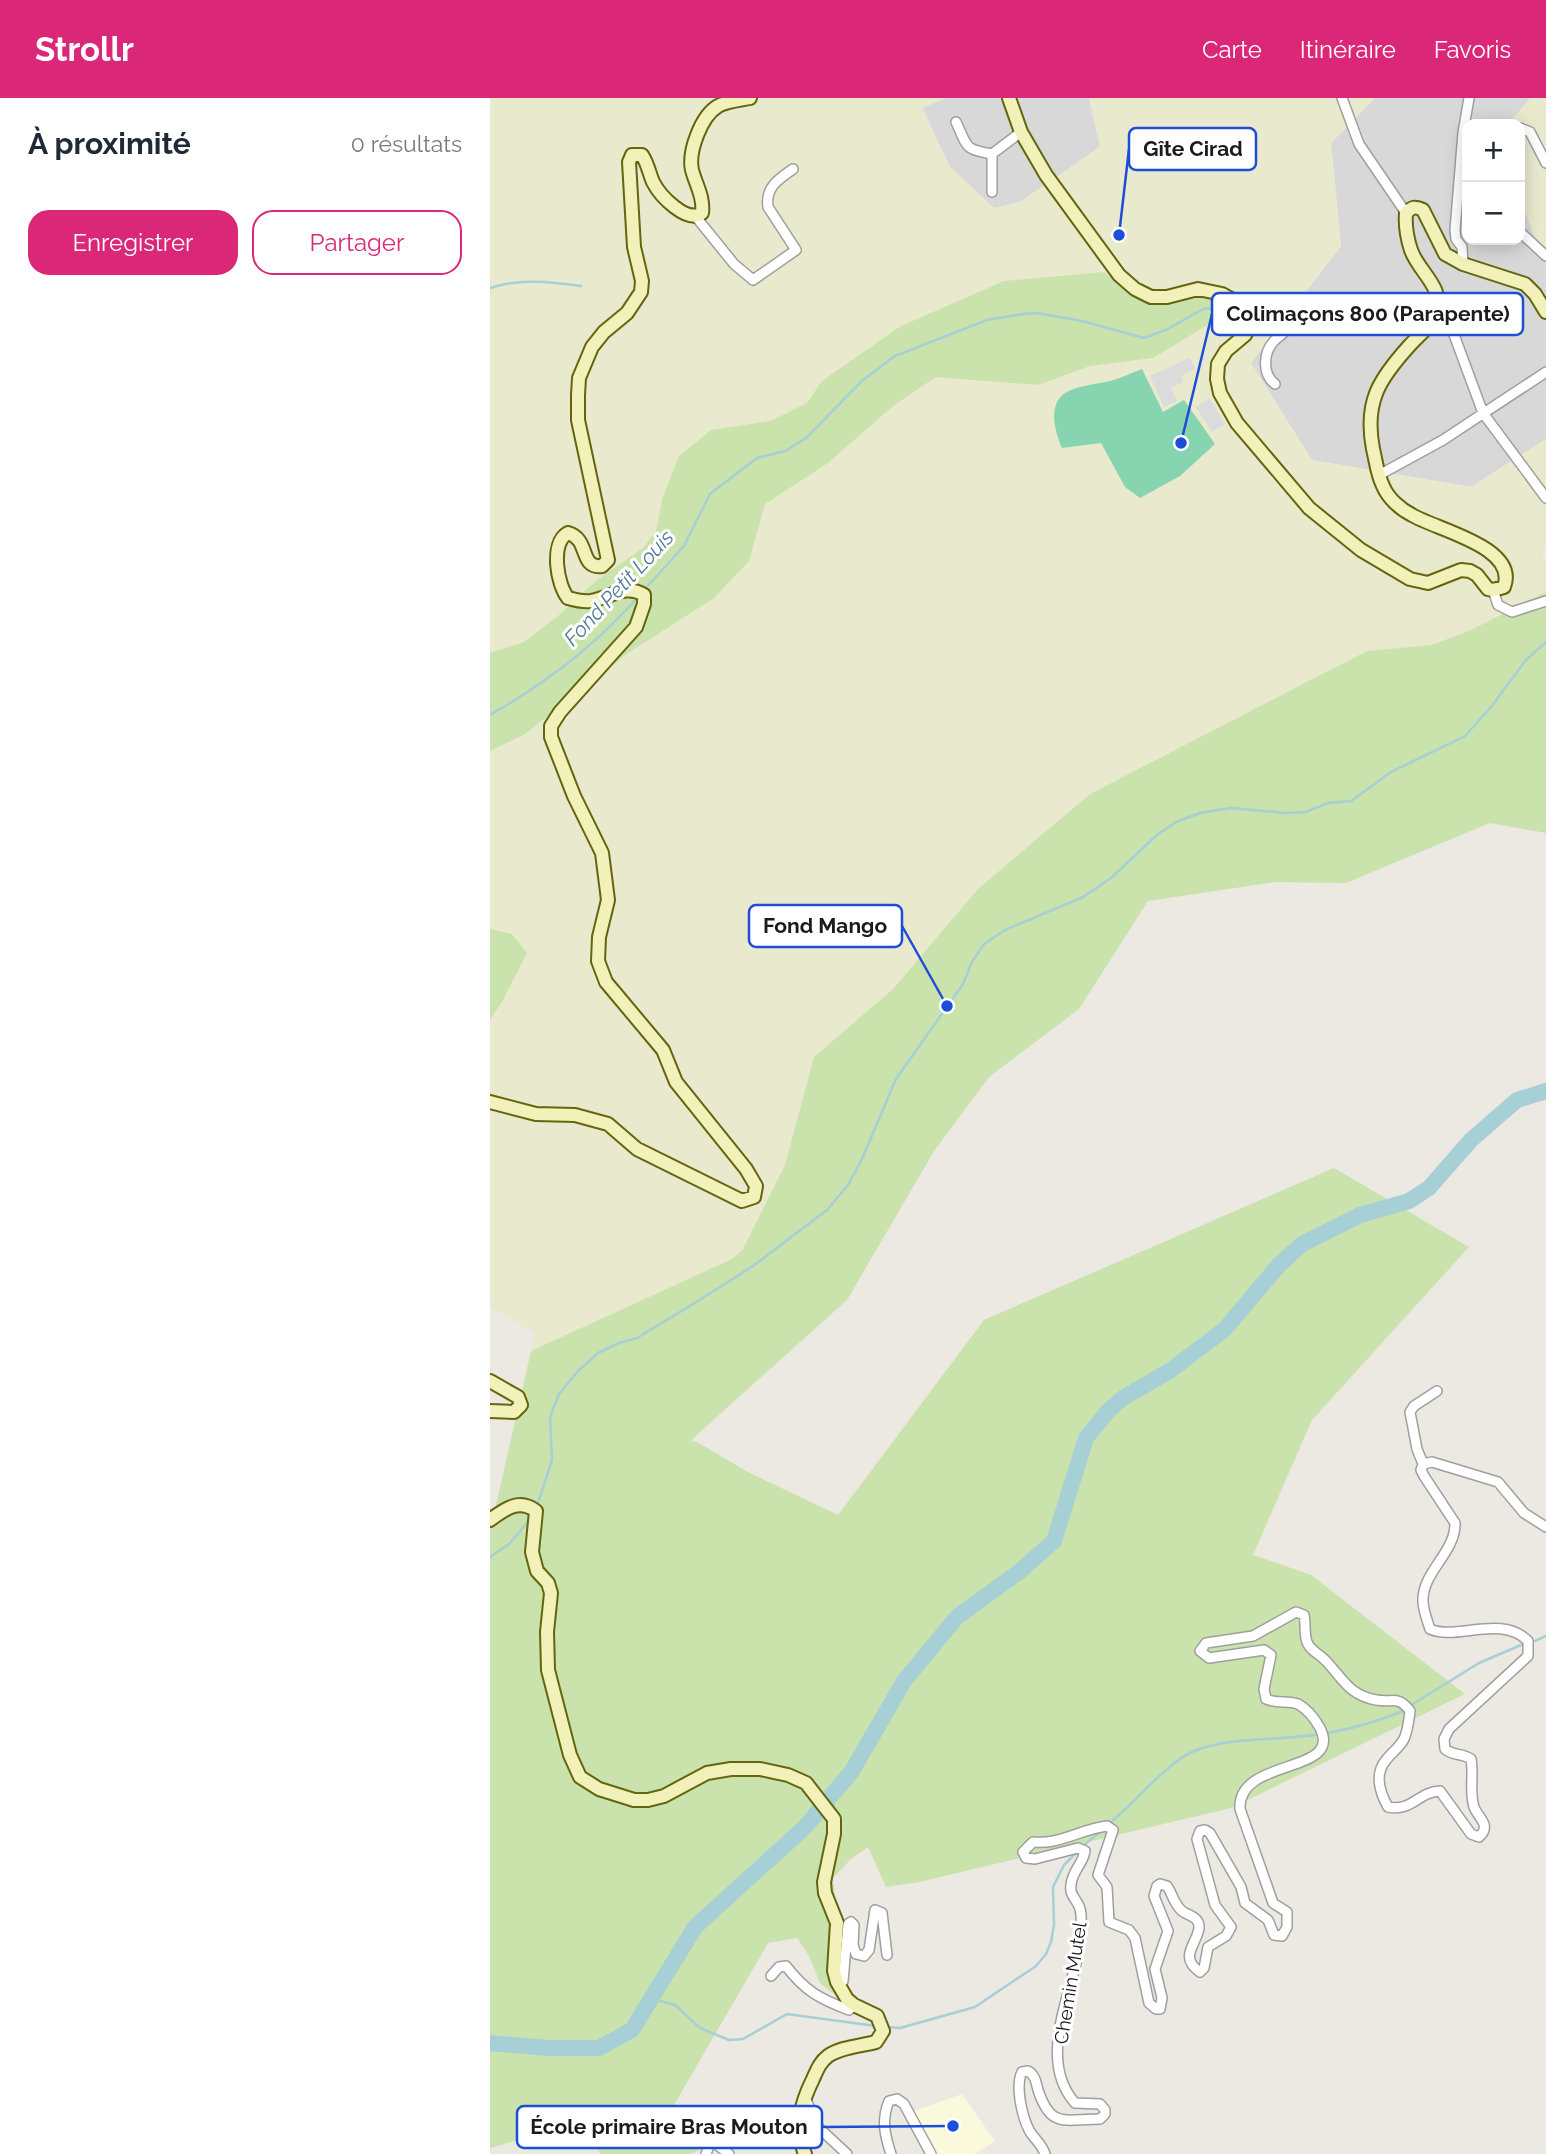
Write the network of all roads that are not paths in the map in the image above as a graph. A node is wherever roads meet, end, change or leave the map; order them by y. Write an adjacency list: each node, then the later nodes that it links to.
1 (750, 98): 13 (main road)
2 (1009, 98): 7 (main road)
3 (1342, 98): 12 (street)
4 (1469, 98): 16 (street)
5 (956, 122): 8 (street)
6 (1525, 130): 9 (street)
7 (1021, 132): 8 (street); 18 (main road)
8 (992, 154): 11 (street)
9 (1546, 163)
10 (793, 169): 13 (street)
11 (992, 192)
12 (1406, 213): 16 (main road); 19 (main road)
13 (696, 217): 27 (main road)
14 (1525, 237): 15 (street)
15 (1546, 256)
16 (1463, 264): 17 (main road)
17 (1546, 312)
18 (1250, 314): 21 (street); 25 (main road)
19 (1436, 314): 22 (street); 23 (main road)
20 (1546, 372): 22 (street)
21 (1275, 384)
22 (1483, 413): 23 (street); 24 (street)
23 (1379, 475): 25 (main road)
24 (1546, 498)
25 (1493, 590): 26 (street)
26 (1546, 601)
27 (490, 1102)
28 (490, 1381): 30 (main road)
29 (1437, 1391): 31 (street)
30 (490, 1411)
31 (1423, 1464): 33 (street); 45 (street, Chemin Mutel)
32 (490, 1520): 36 (main road)
33 (1546, 1527)
34 (887, 1955): 36 (street)
35 (771, 1976): 37 (street)
36 (837, 1982): 37 (main road)
37 (853, 2005): 38 (main road)
38 (804, 2096): 41 (main road); 42 (street)
39 (706, 2154): 40 (street)
40 (729, 2154)
41 (805, 2154)
42 (847, 2154)
43 (891, 2154): 44 (street)
44 (931, 2154)
45 (1045, 2154)

